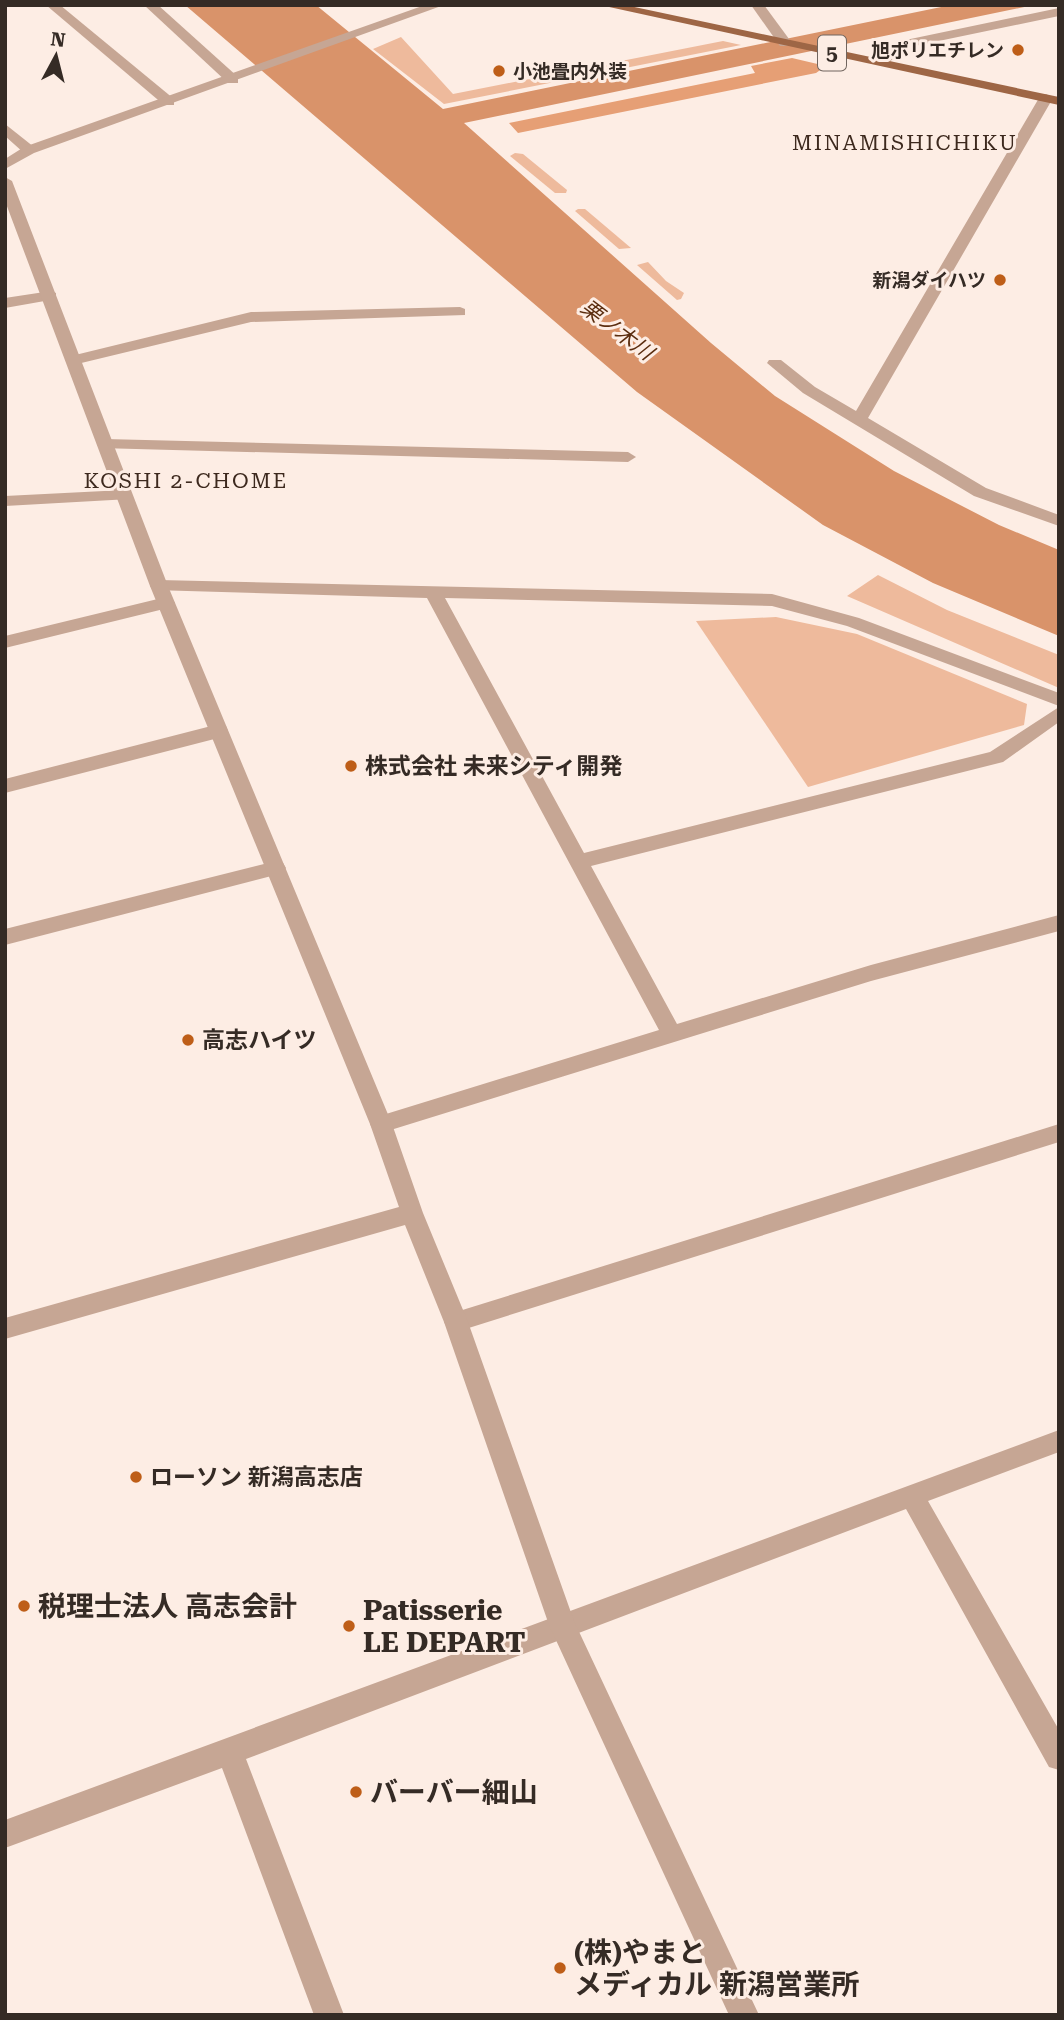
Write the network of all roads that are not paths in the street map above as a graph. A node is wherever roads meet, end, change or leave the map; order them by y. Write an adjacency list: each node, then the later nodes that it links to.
1 (52, 5): 11 (street)
2 (149, 5): 9 (street)
3 (438, 5): 9 (street)
4 (606, 5): 7 (main road, 5)
5 (757, 5): 7 (street)
6 (1059, 12): 8 (street)
7 (785, 43): 8 (main road, 5)
8 (880, 63): 10 (main road, 5)
9 (239, 77): 11 (street)
10 (1052, 99): 21 (street)
11 (169, 102): 13 (street)
12 (5, 128): 13 (street)
13 (29, 150): 14 (street)
14 (5, 165)
15 (5, 181): 16 (street)
16 (51, 296): 17 (street); 19 (street)
17 (5, 303)
18 (460, 312): 19 (street)
19 (73, 360): 22 (street)
20 (775, 363): 21 (street)
21 (859, 419): 26 (street)
22 (105, 444): 23 (street); 24 (street)
23 (628, 457)
24 (124, 495): 25 (street); 28 (street)
25 (5, 501)
26 (1059, 521)
27 (433, 593): 28 (street); 30 (street); 34 (street)
28 (162, 595): 29 (street); 32 (street)
29 (5, 642)
30 (1059, 699)
31 (1059, 713): 34 (street)
32 (219, 731): 33 (street); 35 (street)
33 (5, 786)
34 (579, 862): 38 (street)
35 (276, 867): 37 (street); 39 (street)
36 (1059, 923): 38 (street)
37 (5, 937)
38 (671, 1035): 39 (street)
39 (381, 1124): 41 (street)
40 (1059, 1133): 42 (street)
41 (412, 1213): 42 (street); 43 (street)
42 (456, 1322): 46 (street)
43 (5, 1329)
44 (1059, 1441): 45 (street)
45 (911, 1495): 46 (street); 48 (street)
46 (562, 1625): 47 (street); 51 (street)
47 (230, 1753): 49 (street); 50 (street)
48 (1059, 1757)
49 (5, 1834)
50 (329, 2015)
51 (744, 2015)

